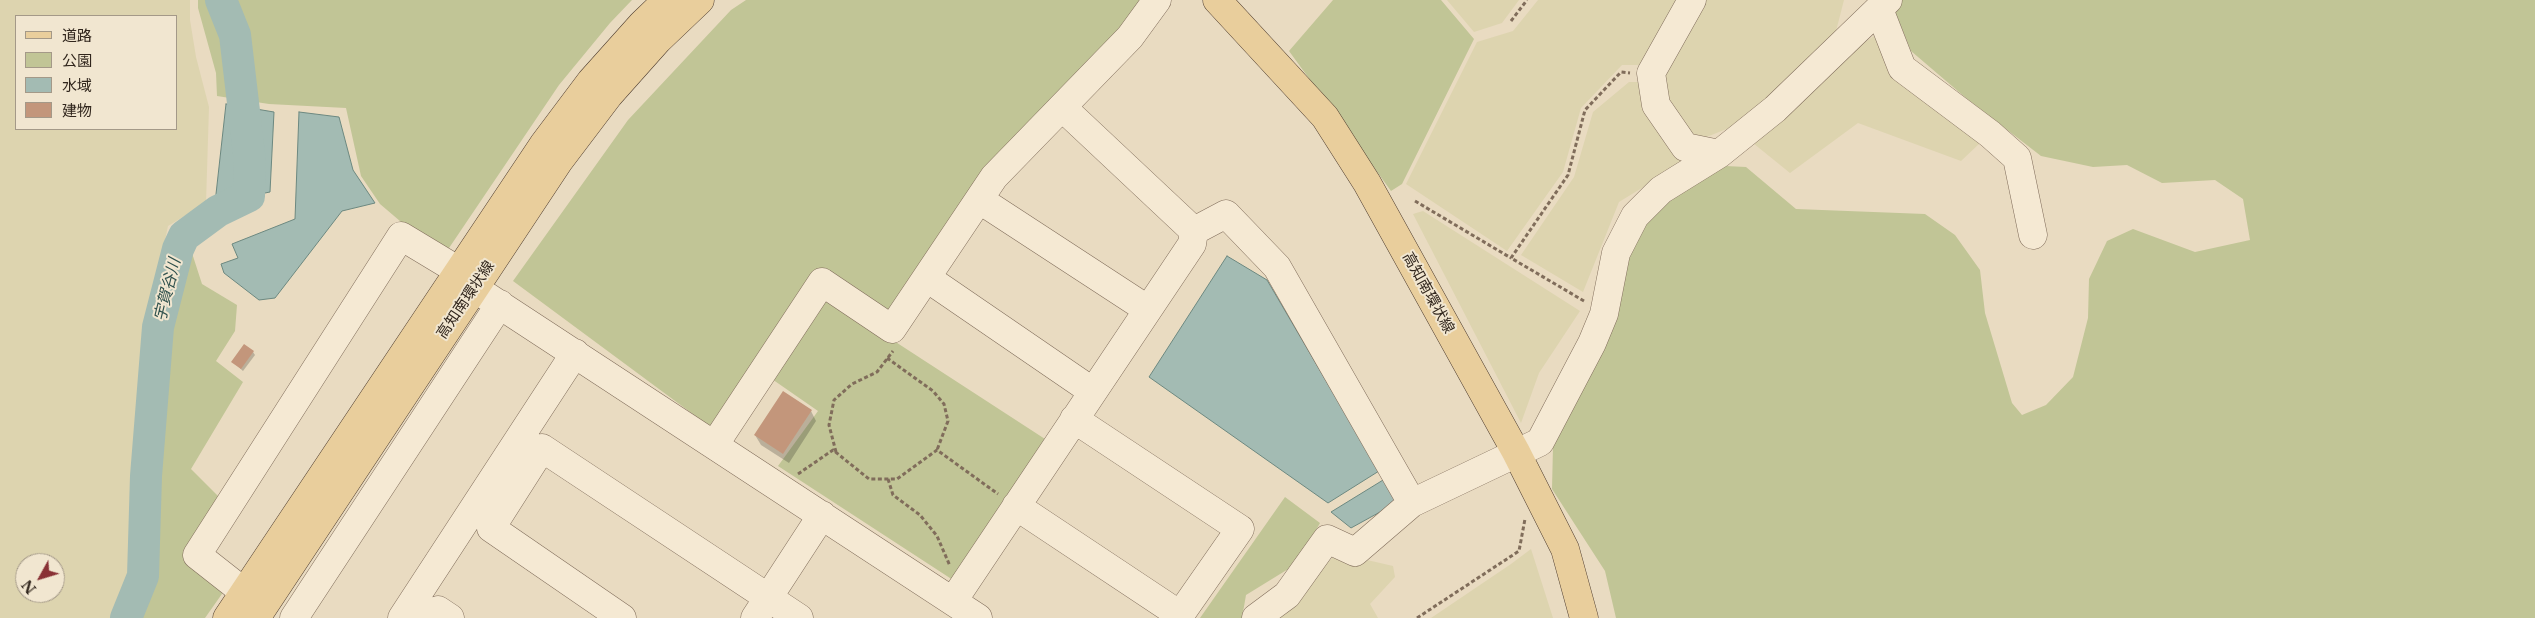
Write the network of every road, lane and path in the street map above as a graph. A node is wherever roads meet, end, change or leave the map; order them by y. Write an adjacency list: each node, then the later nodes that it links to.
1 (667, 0): 18 (main road, 高知南環状線)
2 (700, 0): 18 (main road, 高知南環状線)
3 (1157, 0): 10 (street)
4 (1217, 0): 30 (main road, 高知南環状線)
5 (1527, 0): 8 (path)
6 (1692, 0): 9 (street)
7 (1884, 4): 11 (street); 15 (street)
8 (1511, 21)
9 (1651, 73): 11 (street); 16 (path)
10 (1063, 108): 12 (street); 14 (street)
11 (1719, 154): 21 (street)
12 (980, 200): 17 (street); 20 (street)
13 (1415, 201): 16 (path)
14 (1194, 230): 20 (street); 33 (street)
15 (2033, 235)
16 (1511, 258): 21 (path)
17 (927, 278): 22 (street); 25 (street)
18 (467, 279): 19 (street); 37 (main road, 高知南環状線); 37 (street); 41 (main road, 高知南環状線)
19 (500, 304): 23 (street); 42 (street)
20 (1147, 309): 25 (street)
21 (1604, 314): 30 (street)
22 (892, 329): 24 (path); 27 (street)
23 (576, 353): 27 (street); 43 (street)
24 (887, 358): 28 (path); 29 (path)
25 (1092, 391): 26 (street)
26 (1074, 419): 34 (street); 34 (street)
27 (715, 444): 32 (street)
28 (937, 450): 31 (path); 34 (path)
29 (836, 452): 31 (path); 32 (path)
30 (1516, 452): 33 (street); 51 (main road, 高知南環状線)
31 (888, 479): 38 (path)
32 (779, 486): 36 (street)
33 (1412, 502): 49 (street)
34 (1016, 506): 38 (street)
35 (1527, 511): 50 (path)
36 (822, 515): 38 (street); 39 (street)
37 (244, 592): 40 (main road, 高知南環状線)
38 (959, 593): 48 (street)
39 (762, 608): 46 (street); 47 (street)
40 (227, 618)
41 (256, 618)
42 (294, 618)
43 (402, 618)
44 (432, 618): 45 (street)
45 (450, 618)
46 (622, 618)
47 (799, 618)
48 (978, 618)
49 (1256, 618)
50 (1417, 618)
51 (1584, 618)

